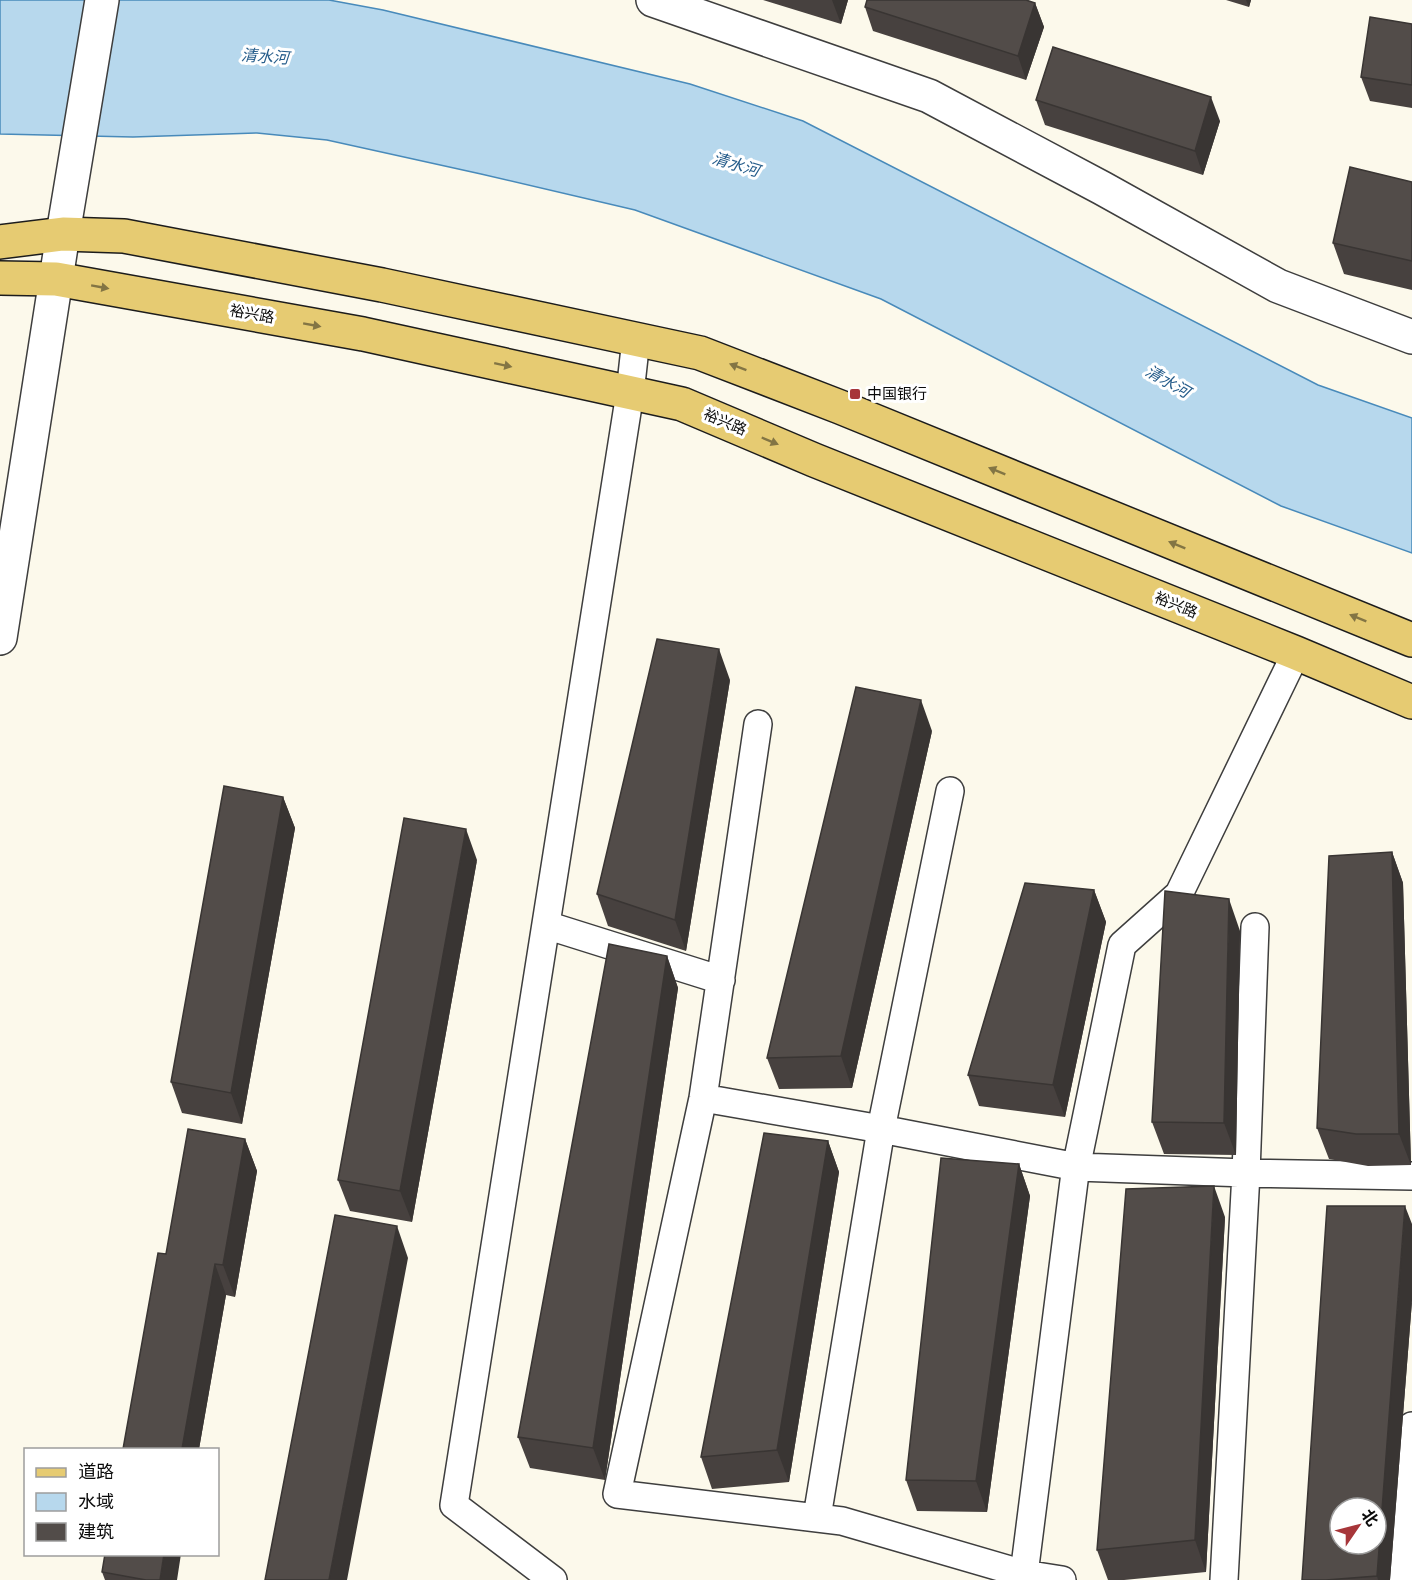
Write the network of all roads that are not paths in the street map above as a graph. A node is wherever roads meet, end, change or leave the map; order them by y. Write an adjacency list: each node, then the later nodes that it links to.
1 (102, 0): 3 (street)
2 (652, 0): 7 (street)
3 (63, 234): 4 (main road); 6 (street); 8 (main road)
4 (0, 242)
5 (0, 278): 6 (main road, 裕兴路)
6 (56, 279): 9 (main road, 裕兴路, one-way to 9); 10 (street)
7 (1412, 337)
8 (636, 339): 9 (street); 11 (main road, one-way to 8)
9 (630, 393): 12 (main road, 裕兴路, one-way to 12); 16 (street)
10 (0, 638)
11 (1412, 640)
12 (1296, 653): 13 (main road, 裕兴路); 21 (street)
13 (1412, 702)
14 (758, 724): 18 (street)
15 (950, 791): 20 (street)
16 (546, 925): 18 (street); 27 (street)
17 (1255, 927): 22 (street)
18 (721, 980): 19 (street)
19 (703, 1098): 20 (street); 25 (street)
20 (881, 1129): 21 (street); 25 (street)
21 (1077, 1167): 22 (street); 26 (street)
22 (1246, 1173): 23 (street); 29 (street)
23 (1412, 1176)
24 (1412, 1426): 30 (street)
25 (817, 1517): 26 (street)
26 (1024, 1574): 28 (street)
27 (553, 1580)
28 (1062, 1580)
29 (1224, 1580)
30 (1402, 1580)

